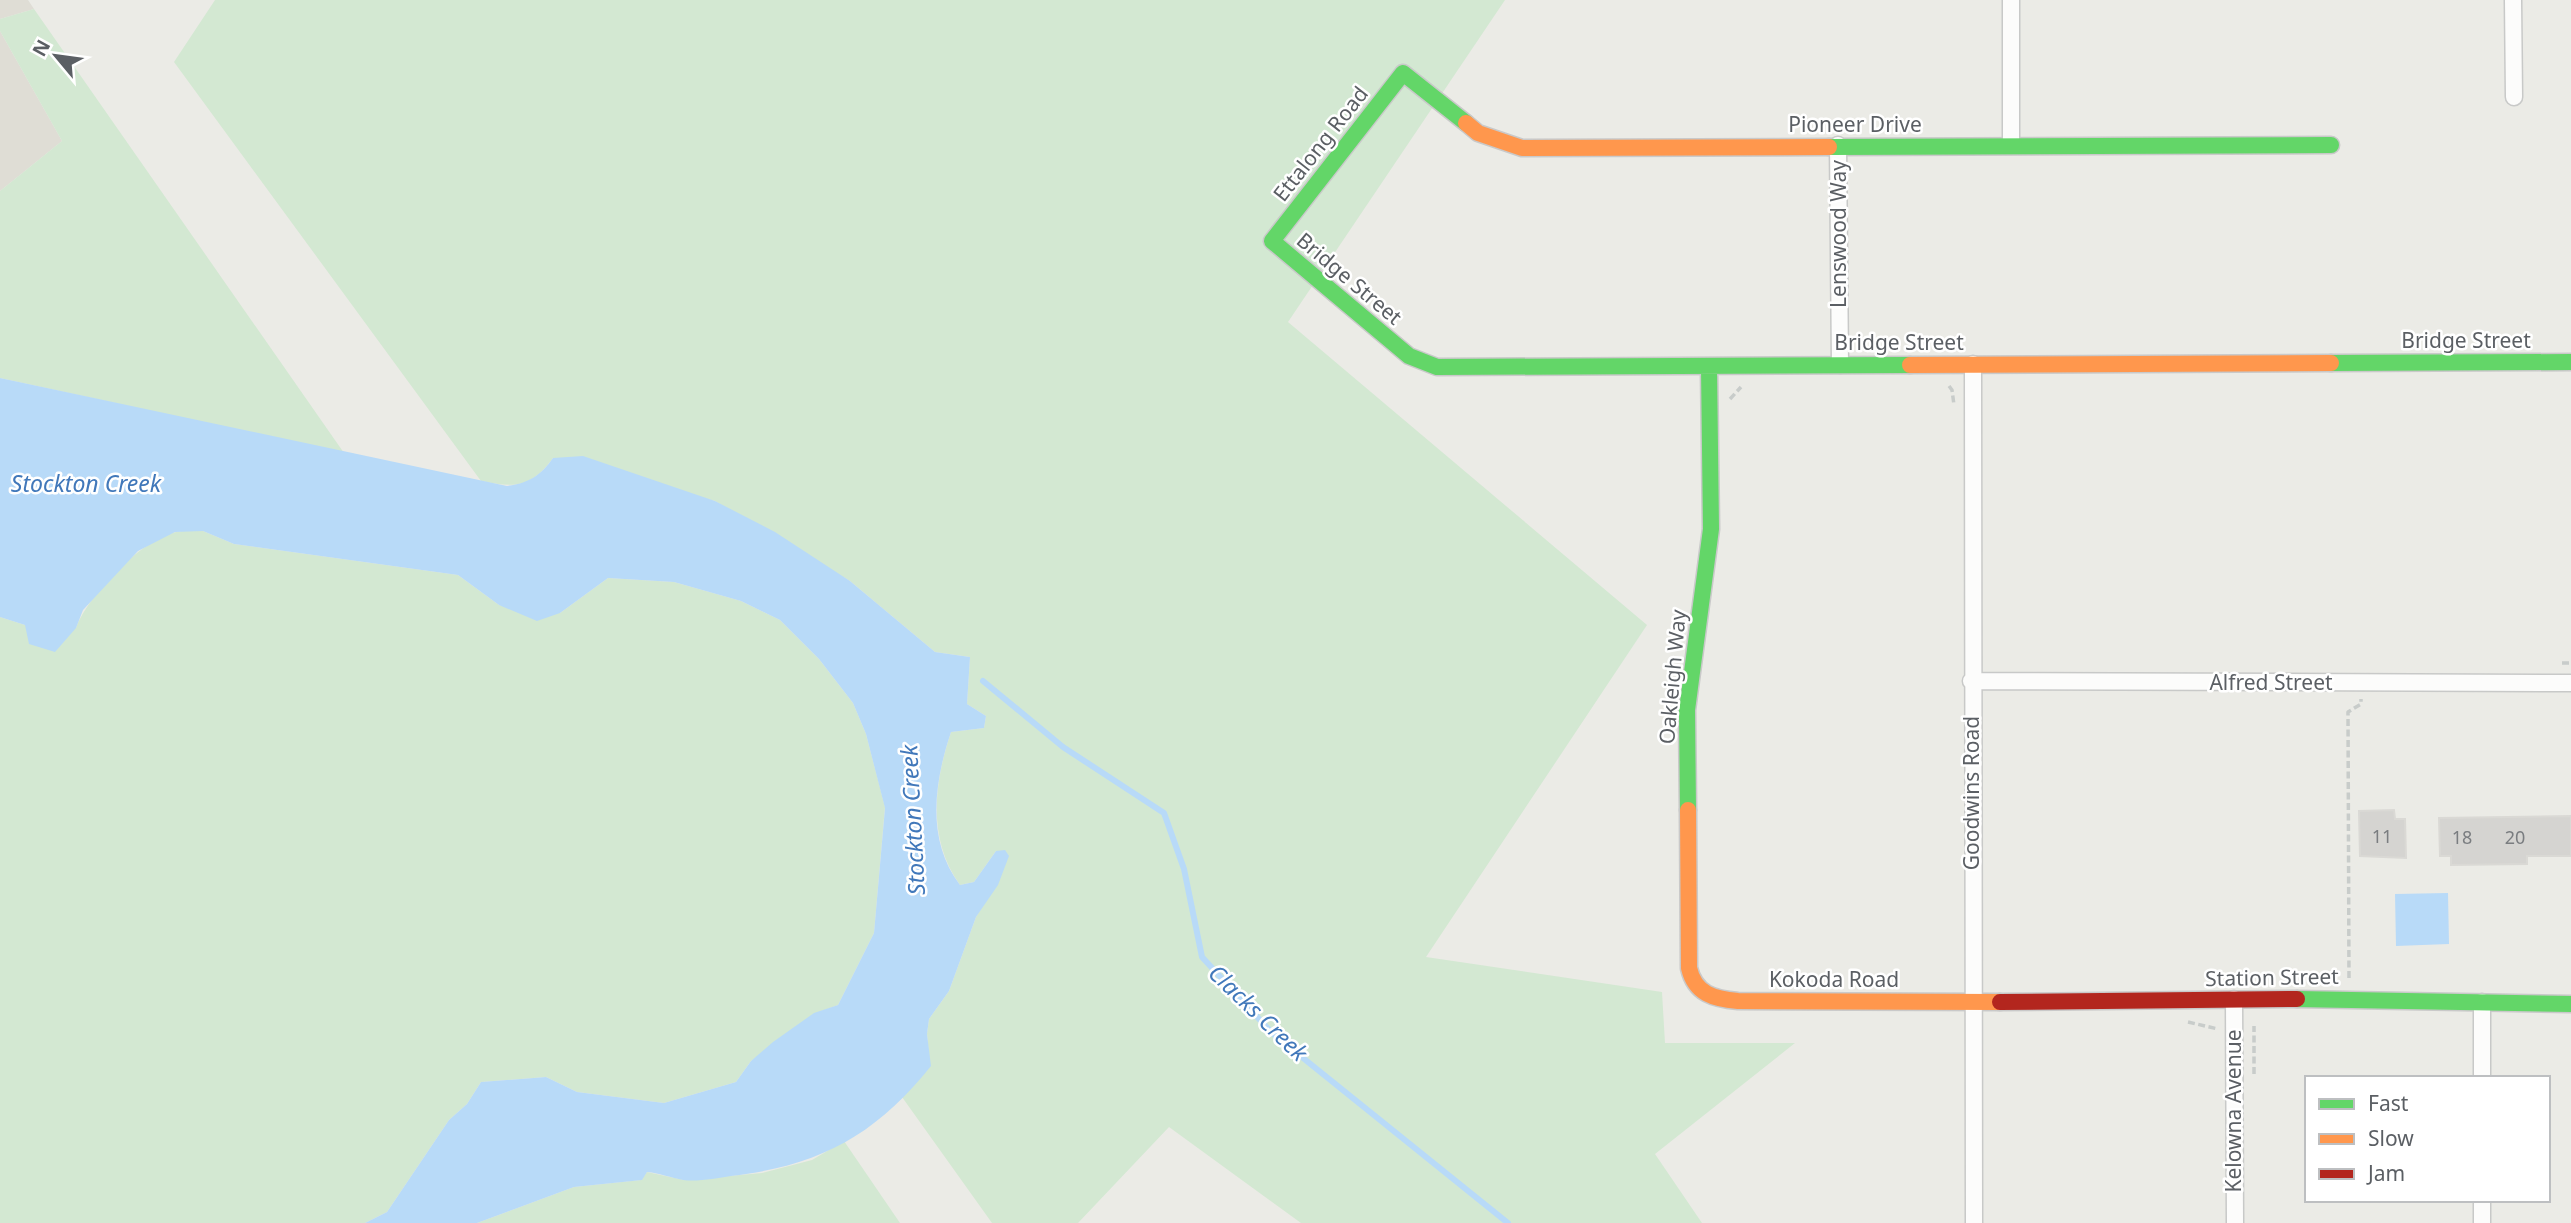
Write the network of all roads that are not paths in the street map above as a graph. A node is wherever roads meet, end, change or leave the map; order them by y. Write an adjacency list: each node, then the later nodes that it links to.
1 (2011, 0): 6 (street)
2 (2513, 0): 4 (street)
3 (1403, 73): 5 (street, Pioneer Drive); 8 (street, Ettalong Road)
4 (2514, 97)
5 (1839, 145): 6 (street, Pioneer Drive); 11 (street, Lenswood Way)
6 (2011, 145): 7 (street, Pioneer Drive)
7 (2331, 145)
8 (1272, 242): 12 (street, Bridge Street)
9 (2571, 362): 10 (street, Bridge Street)
10 (1973, 364): 11 (street, Bridge Street); 13 (street, Goodwins Road)
11 (1840, 365): 12 (street, Bridge Street)
12 (1709, 367): 15 (street, Oakleigh Way)
13 (1971, 681): 14 (street, Alfred Street); 17 (street, Goodwins Road)
14 (2571, 683)
15 (1698, 988): 17 (street, Kokoda Road)
16 (2234, 999): 17 (street, Station Street); 18 (street, Station Street); 23 (street, Kelowna Avenue)
17 (1974, 1002): 22 (street, Goodwins Road)
18 (2482, 1002): 19 (street, Station Street); 20 (street)
19 (2571, 1004)
20 (2482, 1076)
21 (2482, 1202): 24 (street)
22 (1974, 1223)
23 (2235, 1223)
24 (2482, 1223)

